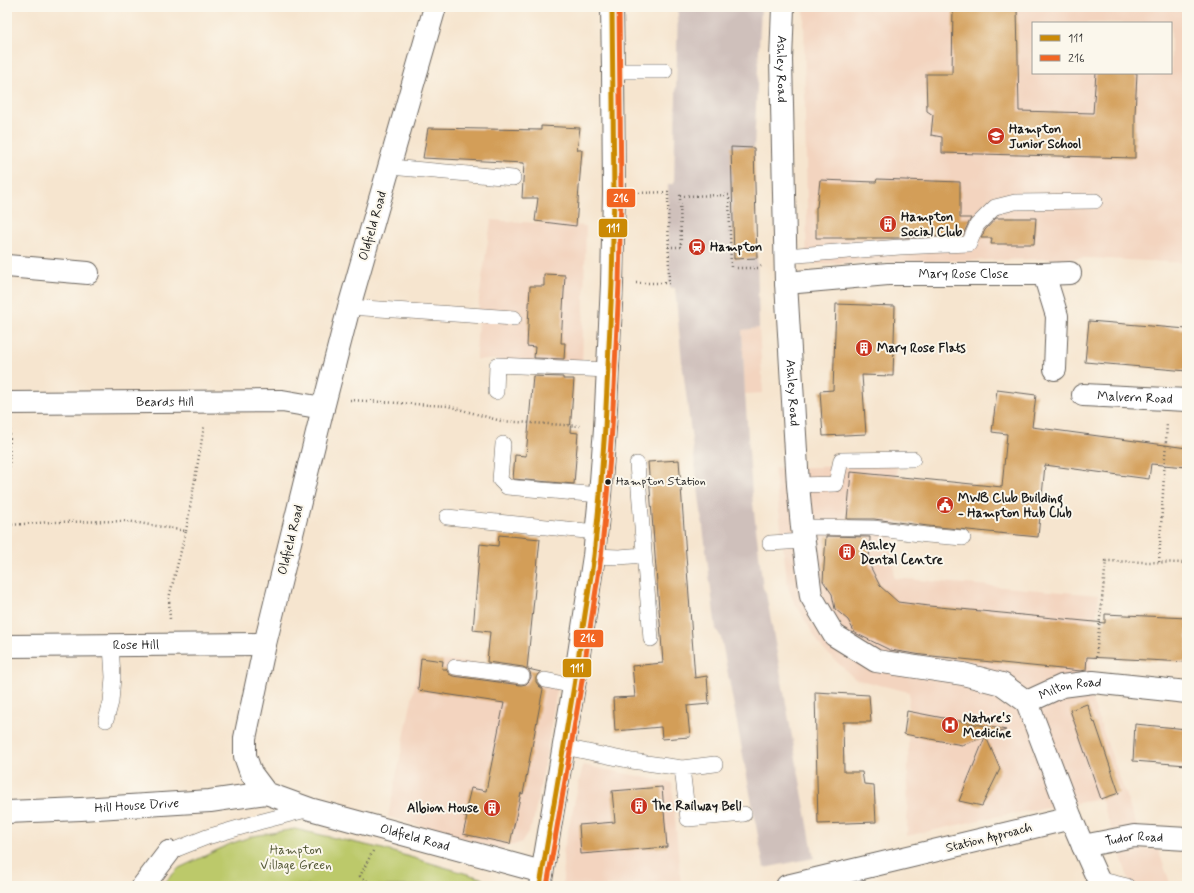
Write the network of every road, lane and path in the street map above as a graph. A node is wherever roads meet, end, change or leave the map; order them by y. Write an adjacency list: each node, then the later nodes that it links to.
1 (435, 7): 6 (street, Oldfield Road)
2 (612, 7): 5 (street)
3 (783, 7): 11 (street, Ashley Road)
4 (665, 70): 5 (lane)
5 (613, 71): 8 (street)
6 (390, 167): 7 (lane); 18 (street, Oldfield Road)
7 (513, 178)
8 (614, 193): 10 (path); 17 (street)
9 (1095, 201): 11 (lane)
10 (668, 247): 11 (path); 17 (path)
11 (785, 256): 16 (street, Ashley Road)
12 (7, 266): 13 (street)
13 (88, 273)
14 (1070, 273): 15 (street, Mary Rose Close)
15 (1044, 274): 16 (street, Mary Rose Close); 20 (street)
16 (786, 283): 32 (street, Ashley Road)
17 (612, 284): 21 (street)
18 (349, 307): 19 (lane); 27 (street, Oldfield Road)
19 (514, 318)
20 (1055, 368)
21 (608, 370): 22 (lane); 28 (street)
22 (496, 392)
23 (1083, 395): 24 (street, Malvern Road)
24 (1178, 400): 43 (path)
25 (208, 402): 26 (street, Beards Hill); 27 (street, Beards Hill); 36 (path)
26 (8, 403): 35 (path)
27 (325, 403): 28 (path); 47 (street, Oldfield Road)
28 (605, 428): 33 (street)
29 (503, 444): 33 (lane)
30 (913, 459): 32 (lane)
31 (637, 464): 41 (lane)
32 (798, 485): 38 (street, Ashley Road)
33 (600, 495): 37 (street)
34 (447, 517): 37 (lane)
35 (8, 525): 36 (path); 49 (path)
36 (186, 531): 46 (path)
37 (596, 532): 42 (street)
38 (803, 534): 39 (lane); 40 (lane); 51 (street, Ashley Road)
39 (962, 538)
40 (770, 543)
41 (644, 555): 42 (lane); 45 (lane)
42 (594, 556): 55 (street)
43 (1159, 562): 44 (path); 54 (path)
44 (1187, 563)
45 (651, 639)
46 (171, 644): 47 (street, Rose Hill); 48 (street, Rose Hill)
47 (265, 644): 62 (street, Oldfield Road)
48 (111, 645): 49 (street, Rose Hill); 58 (lane)
49 (8, 646)
50 (454, 667): 52 (lane)
51 (963, 674): 57 (street, Milton Road)
52 (522, 676)
53 (545, 680): 55 (lane)
54 (1093, 682): 56 (street, Milton Road); 57 (street, Milton Road)
55 (574, 686): 59 (street)
56 (1187, 692)
57 (1027, 702): 66 (street)
58 (106, 720)
59 (564, 747): 61 (lane); 71 (street)
60 (715, 764): 61 (lane)
61 (682, 768): 65 (lane)
62 (266, 793): 63 (street, Oldfield Road); 64 (street, Hill House Drive)
63 (310, 809): 67 (street, Oldfield Road); 70 (lane)
64 (7, 812)
65 (744, 814)
66 (1071, 818): 69 (street); 75 (street, Station Approach)
67 (385, 830): 71 (street, Oldfield Road); 74 (path)
68 (1187, 839): 69 (street, Tudor Road)
69 (1083, 846): 72 (street)
70 (169, 852): 73 (street)
71 (541, 879)
72 (1100, 882): 76 (lane)
73 (144, 886)
74 (374, 886)
75 (787, 886)
76 (1127, 886)

